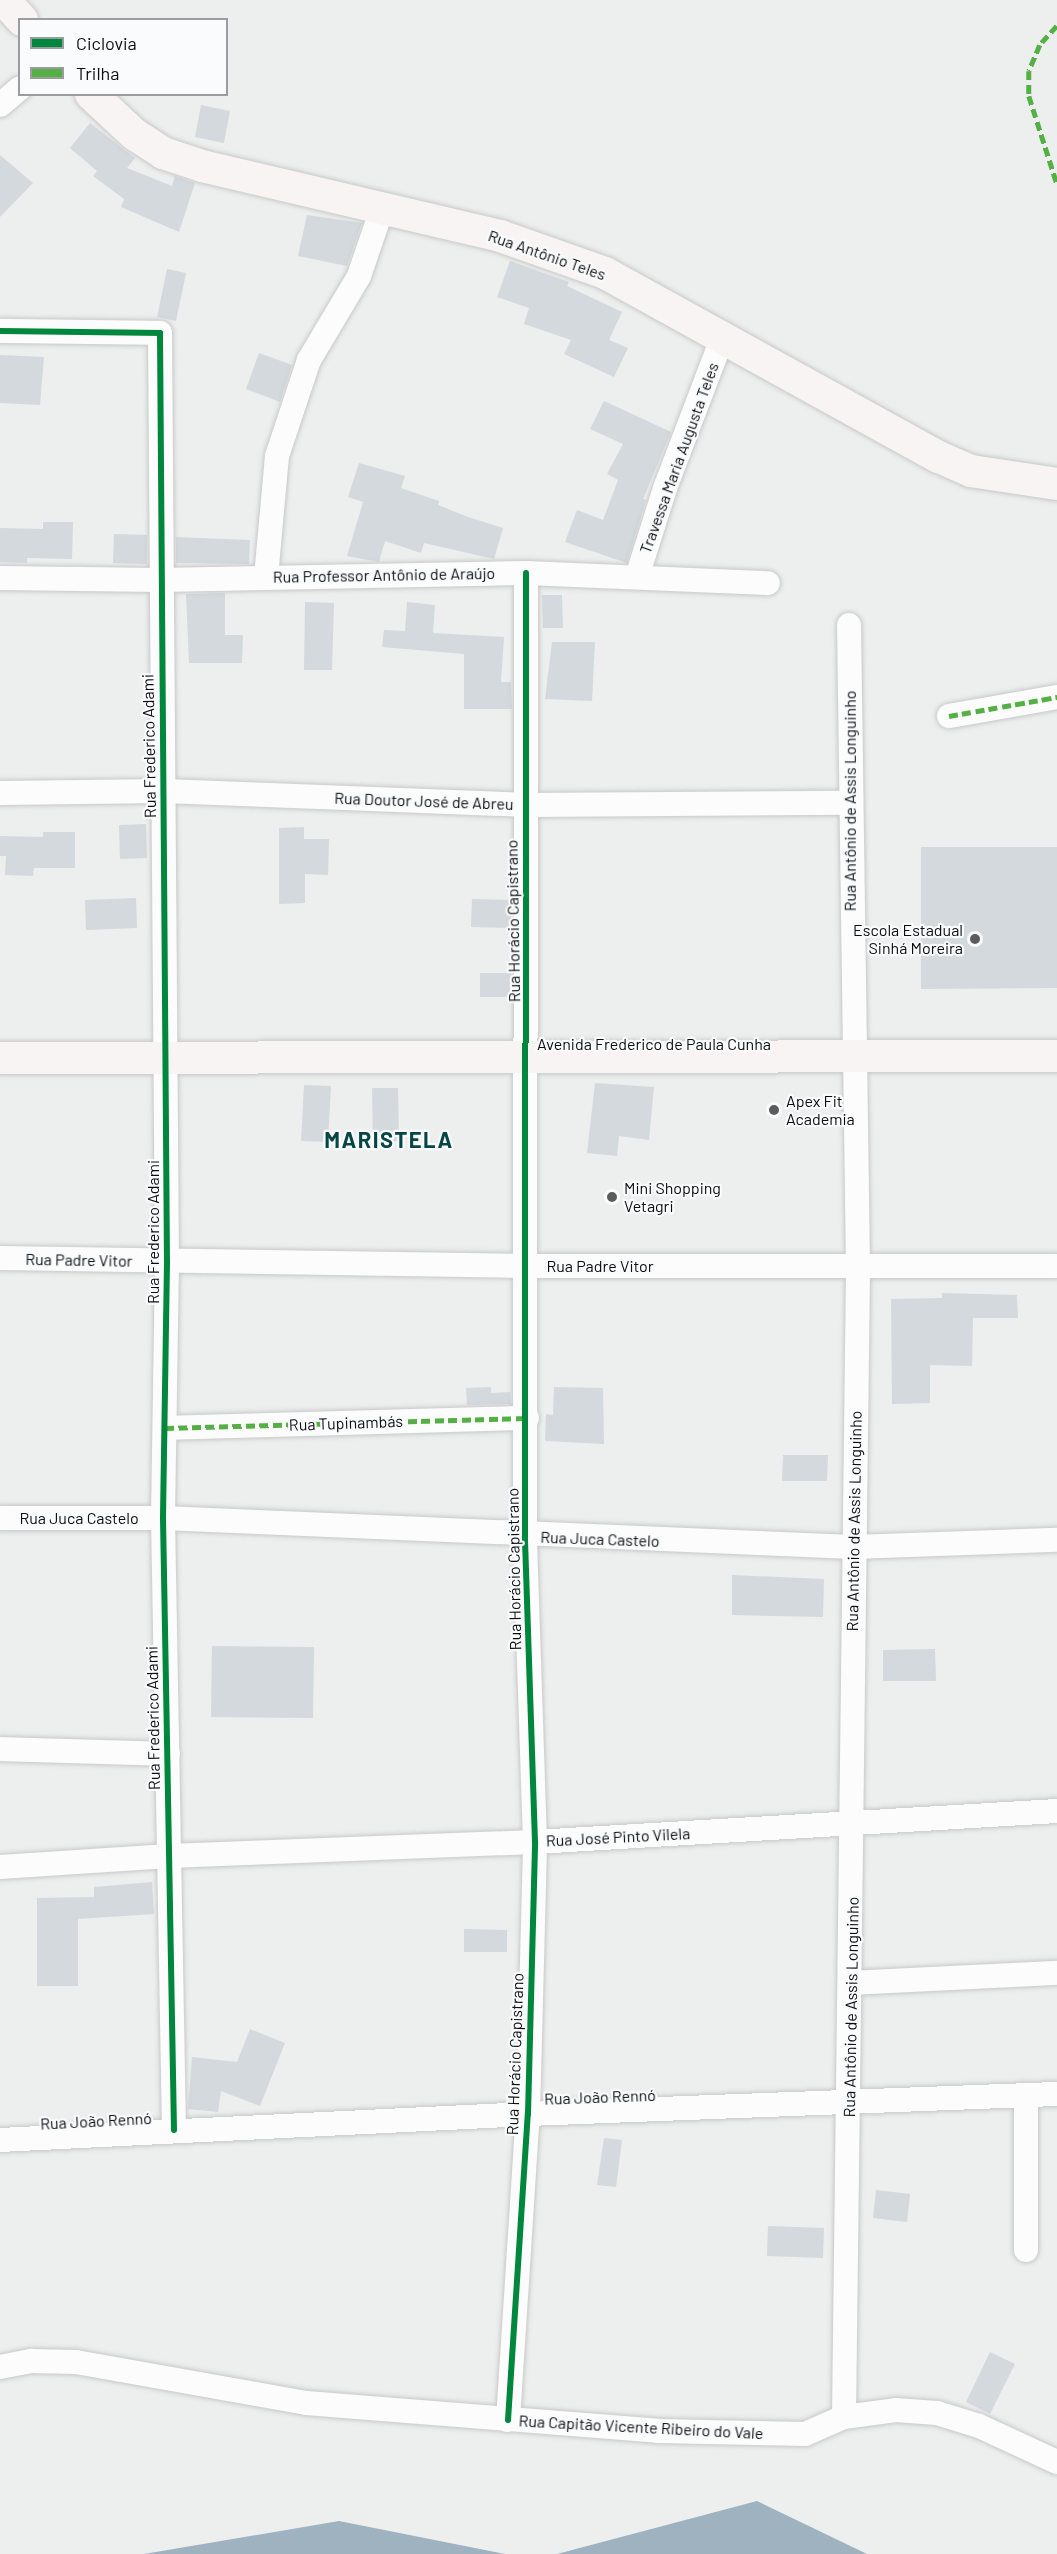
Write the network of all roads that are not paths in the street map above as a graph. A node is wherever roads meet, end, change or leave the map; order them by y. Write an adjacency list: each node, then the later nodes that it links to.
1 (4, 0): 2 (main road)
2 (20, 18)
3 (18, 90): 5 (street)
4 (93, 96): 6 (main road, Rua Antônio Teles)
5 (0, 105)
6 (382, 209): 8 (main road, Rua Antônio Teles); 11 (street)
7 (0, 331): 14 (street, Rua Frederico Adami)
8 (722, 339): 9 (main road, Rua Antônio Teles); 12 (street, Travessa Maria Augusta Teles)
9 (1057, 484)
10 (525, 573): 11 (street, Rua Professor Antônio de Araújo); 12 (street, Rua Professor Antônio de Araújo); 22 (street, Rua Horácio Capistrano)
11 (266, 577): 14 (street, Rua Professor Antônio de Araújo)
12 (637, 577): 15 (street, Rua Professor Antônio de Araújo)
13 (0, 578): 14 (street, Rua Professor Antônio de Araújo)
14 (160, 580): 19 (street, Rua Frederico Adami)
15 (768, 583)
16 (849, 625): 21 (street, Rua Antônio de Assis Longuinho)
17 (1057, 696): 18 (street)
18 (949, 716)
19 (164, 791): 20 (street, Rua Doutor José de Abreu); 22 (street, Rua Doutor José de Abreu); 27 (street, Rua Frederico Adami)
20 (0, 794)
21 (849, 803): 22 (street, Rua Doutor José de Abreu); 23 (street, Rua Antônio de Assis Longuinho)
22 (525, 805): 26 (street, Rua Horácio Capistrano)
23 (852, 1056): 24 (main road, Avenida Frederico de Paula Cunha); 26 (main road, Avenida Frederico de Paula Cunha); 32 (street, Rua Antônio de Assis Longuinho)
24 (1057, 1056)
25 (0, 1058): 27 (main road, Avenida Frederico de Paula Cunha)
26 (528, 1058): 27 (main road, Avenida Frederico de Paula Cunha); 30 (street, Rua Horácio Capistrano)
27 (166, 1060): 29 (street, Rua Frederico Adami)
28 (0, 1258): 29 (street, Rua Padre Vitor)
29 (167, 1262): 30 (street, Rua Padre Vitor); 34 (street, Rua Frederico Adami)
30 (528, 1266): 32 (street, Rua Padre Vitor); 33 (street, Rua Horácio Capistrano)
31 (1057, 1266): 32 (street, Rua Padre Vitor)
32 (858, 1267): 39 (street, Rua Antônio de Assis Longuinho)
33 (527, 1418): 34 (street, Rua Tupinambás); 37 (street, Rua Horácio Capistrano)
34 (165, 1428): 36 (street, Rua Frederico Adami)
35 (0, 1518): 36 (street, Rua Juca Castelo)
36 (163, 1518): 37 (street, Rua Juca Castelo); 41 (street, Rua Frederico Adami)
37 (525, 1536): 39 (street, Rua Juca Castelo); 44 (street, Rua Horácio Capistrano)
38 (1057, 1540): 39 (street, Rua Juca Castelo)
39 (852, 1547): 43 (street, Rua Antônio de Assis Longuinho)
40 (1, 1749): 41 (street)
41 (168, 1754): 45 (street, Rua Frederico Adami)
42 (1057, 1811): 43 (street, Rua José Pinto Vilela)
43 (853, 1823): 44 (street, Rua José Pinto Vilela); 48 (street, Rua Antônio de Assis Longuinho)
44 (535, 1842): 45 (street, Rua José Pinto Vilela); 52 (street, Rua Horácio Capistrano)
45 (169, 1856): 46 (street, Rua José Pinto Vilela); 53 (street, Rua Frederico Adami)
46 (0, 1867)
47 (1057, 1973): 48 (street)
48 (851, 1983): 51 (street, Rua Antônio de Assis Longuinho)
49 (1057, 2094): 50 (street, Rua João Rennó)
50 (1026, 2095): 51 (street, Rua João Rennó); 55 (street)
51 (850, 2100): 52 (street, Rua João Rennó); 57 (street, Rua Antônio de Assis Longuinho)
52 (528, 2114): 53 (street, Rua João Rennó); 58 (street, Rua Horácio Capistrano)
53 (174, 2130): 54 (street, Rua João Rennó)
54 (0, 2140)
55 (1026, 2250)
56 (0, 2367): 58 (street, Rua Capitão Vicente Ribeiro do Vale)
57 (844, 2417): 58 (street, Rua Capitão Vicente Ribeiro do Vale); 59 (street, Rua Capitão Vicente Ribeiro do Vale)
58 (508, 2420)
59 (1057, 2462)

